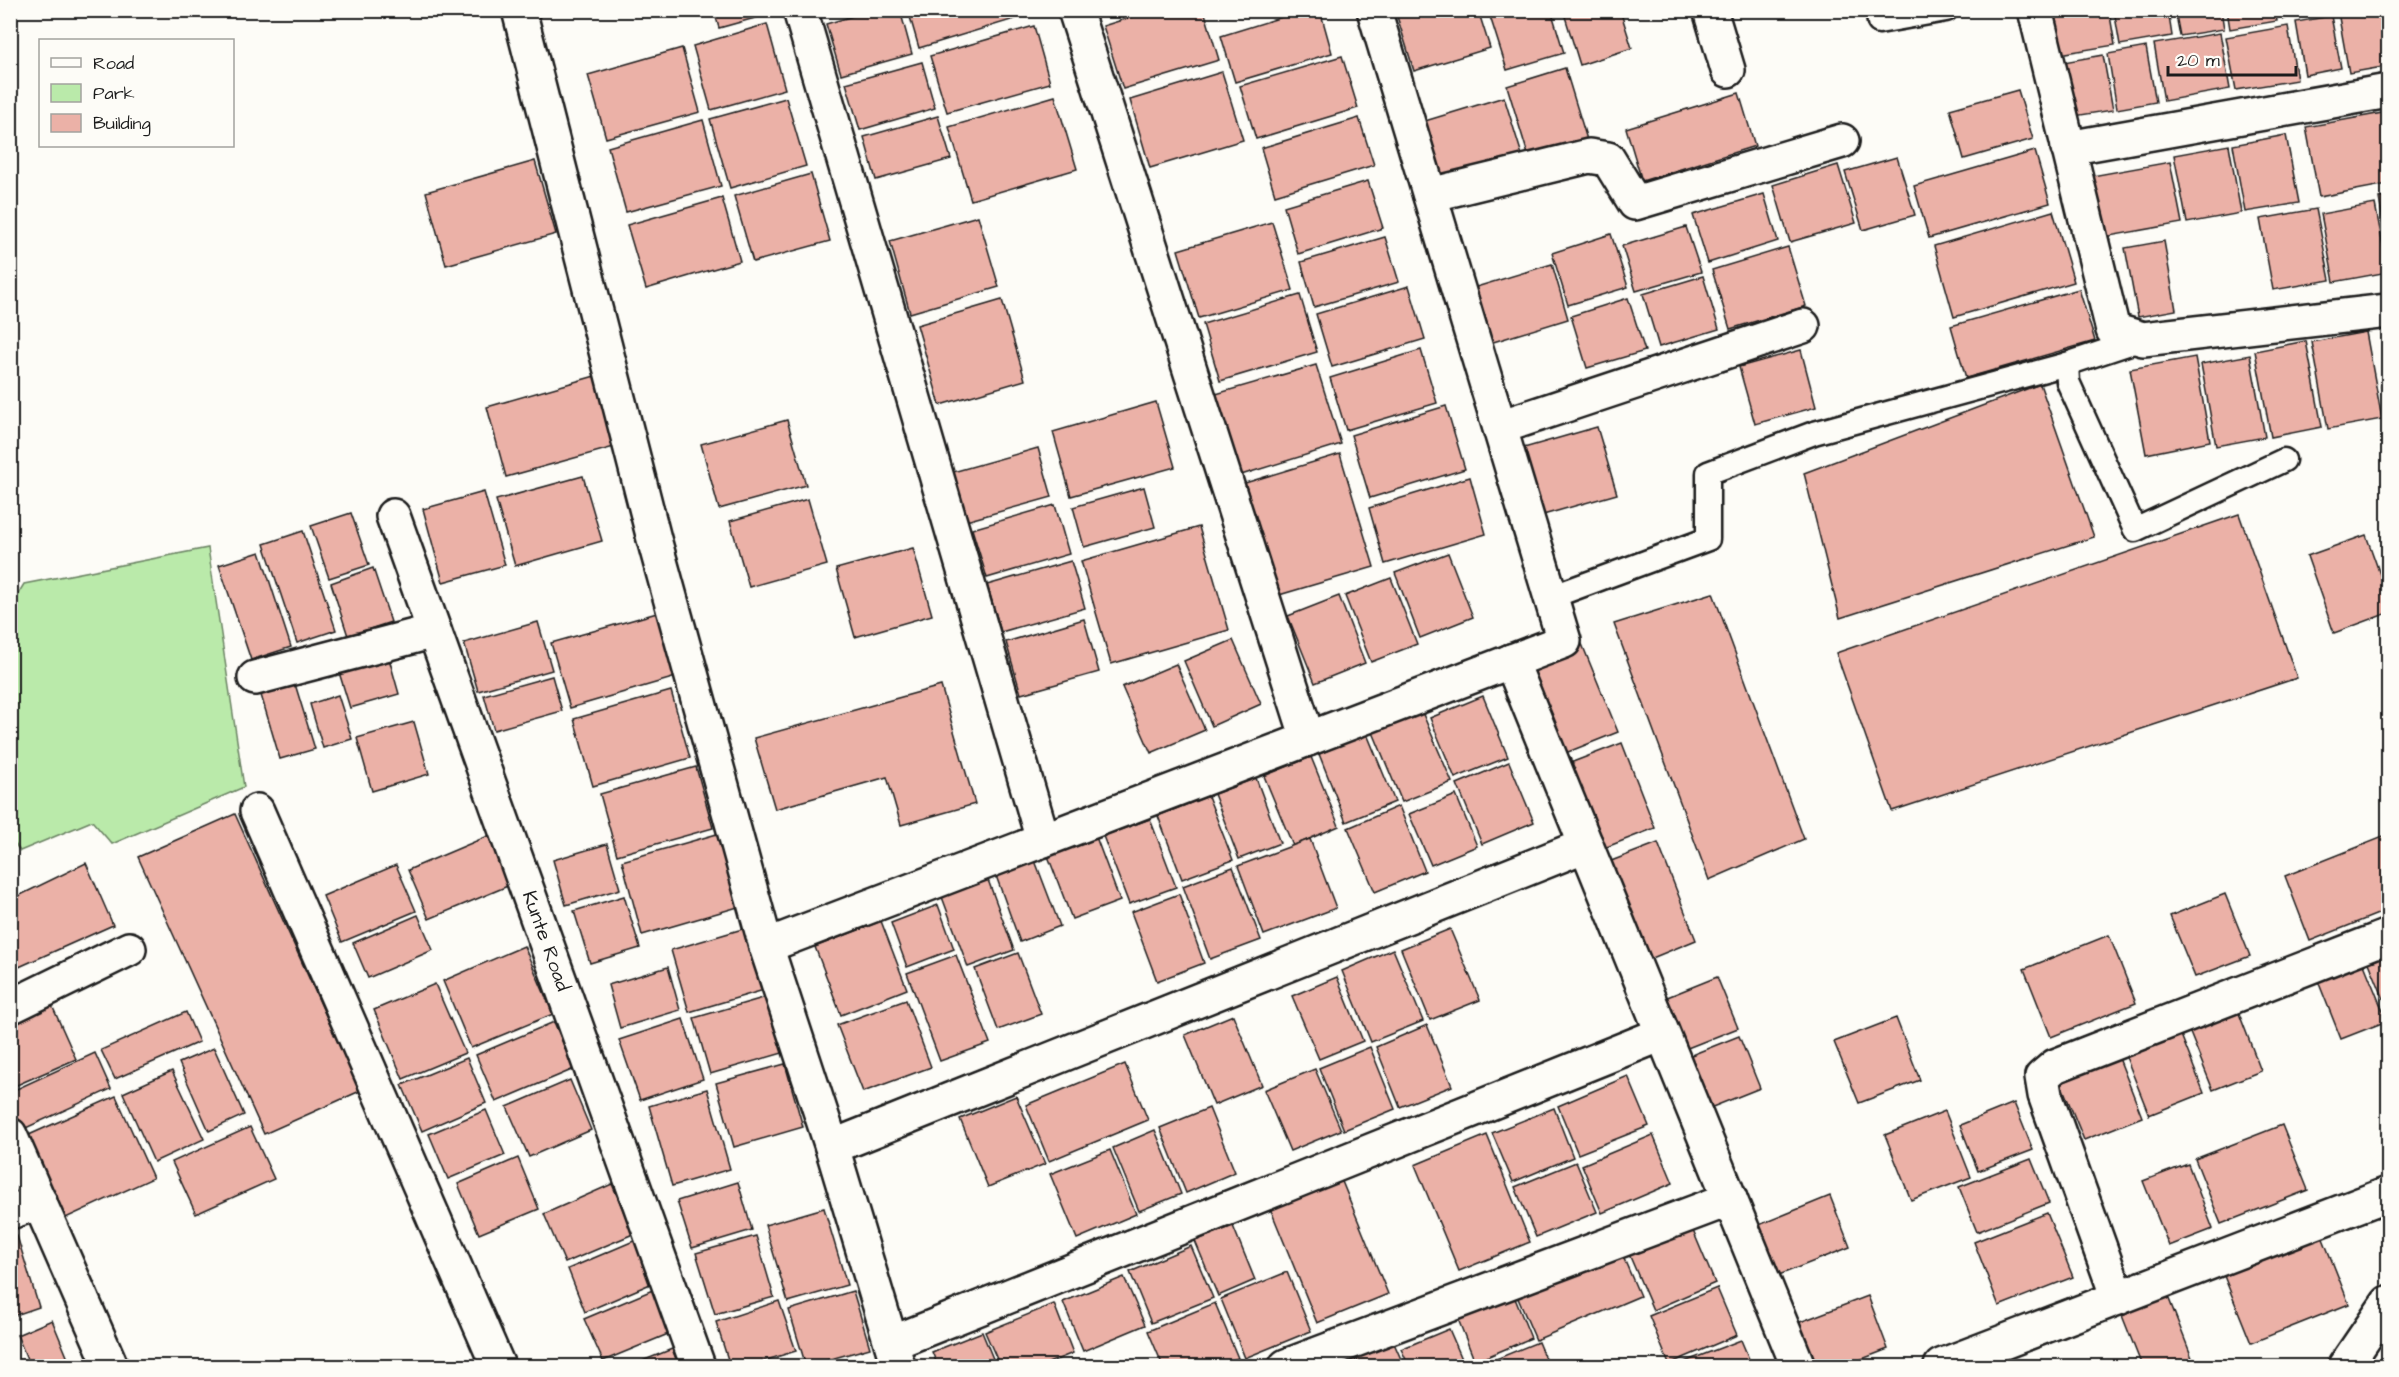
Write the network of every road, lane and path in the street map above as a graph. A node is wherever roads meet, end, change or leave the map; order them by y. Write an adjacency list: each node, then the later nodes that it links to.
1 (519, 10): 30 (street)
2 (800, 10): 27 (street)
3 (1075, 10): 25 (street)
4 (1374, 10): 13 (street)
5 (1710, 10): 9 (street)
6 (1877, 10): 7 (lane)
7 (1946, 10)
8 (2035, 10): 12 (street)
9 (1728, 70)
10 (2388, 91): 12 (street)
11 (1842, 141): 13 (street)
12 (2068, 148): 16 (street)
13 (1430, 195): 18 (street)
14 (2388, 311): 16 (street)
15 (1803, 326): 18 (street)
16 (2143, 339): 17 (lane)
17 (2067, 364): 19 (lane); 21 (lane)
18 (1500, 427): 21 (street)
19 (2284, 460)
20 (393, 516): 22 (street, Kunte Road)
21 (1551, 597): 23 (street)
22 (434, 631): 24 (street); 44 (street, Kunte Road)
23 (1511, 661): 25 (street); 28 (street)
24 (255, 678)
25 (1308, 739): 27 (street)
26 (257, 811): 43 (street)
27 (1042, 840): 30 (street)
28 (1586, 845): 33 (street); 35 (street)
29 (2388, 936): 39 (street)
30 (766, 946): 35 (street)
31 (129, 949): 32 (street)
32 (10, 1007)
33 (1662, 1034): 37 (street); 41 (street)
34 (10, 1135): 38 (street)
35 (832, 1148): 41 (street)
36 (2388, 1194): 39 (street)
37 (1730, 1199): 45 (street); 46 (street)
38 (25, 1207): 42 (street)
39 (2118, 1298): 47 (street)
40 (2386, 1309): 48 (street)
41 (895, 1355)
42 (111, 1366)
43 (498, 1366)
44 (699, 1366)
45 (1286, 1366)
46 (1798, 1366)
47 (1941, 1366)
48 (2345, 1366)

